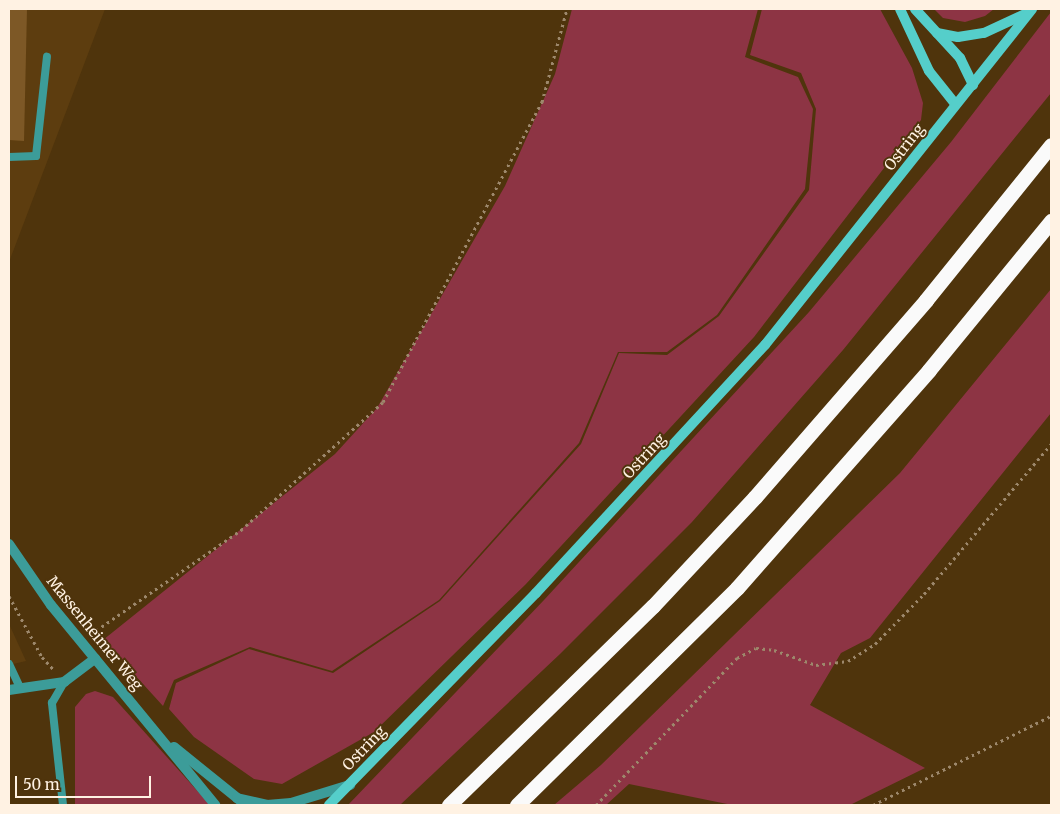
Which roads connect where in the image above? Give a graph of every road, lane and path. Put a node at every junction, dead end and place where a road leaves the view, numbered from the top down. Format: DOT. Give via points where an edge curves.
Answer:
graph roads {
  1 [pos="567,9"];
  2 [pos="900,9"];
  3 [pos="915,9"];
  4 [pos="1031,10"];
  5 [pos="937,33"];
  6 [pos="47,57"];
  7 [pos="973,85"];
  8 [pos="956,105"];
  9 [pos="1051,146"];
  10 [pos="9,156"];
  11 [pos="1051,221"];
  12 [pos="1051,444"];
  13 [pos="9,544"];
  14 [pos="9,596"];
  15 [pos="80,641"];
  16 [pos="95,659"];
  17 [pos="9,664"];
  18 [pos="64,682"];
  19 [pos="20,688"];
  20 [pos="9,690"];
  21 [pos="1051,716"];
  22 [pos="162,737"];
  23 [pos="350,784"];
  24 [pos="237,798"];
  25 [pos="63,805"];
  26 [pos="215,805"];
  27 [pos="245,805"];
  28 [pos="329,805"];
  29 [pos="450,805"];
  30 [pos="517,805"];
  31 [pos="596,805"];
  32 [pos="874,805"];
  1 -- 15 [label="path" via="542,102 383,402 241,530"];
  2 -- 8 [label="main road" via="929,70"];
  3 -- 5 [label="main road"];
  4 -- 5 [label="main road" via="984,33 958,37"];
  4 -- 7 [label="main road"];
  5 -- 7 [label="main road" via="960,58"];
  6 -- 10 [label="lane" via="36,156"];
  7 -- 8 [label="main road, Ostring"];
  8 -- 23 [label="main road, Ostring" via="765,345 536,593"];
  9 -- 29 [label="highway" via="926,300 755,497 653,606"];
  11 -- 30 [label="highway" via="922,378 743,581"];
  12 -- 31 [label="path" via="924,594 875,644 848,661 816,665 774,650 756,648 737,658"];
  13 -- 15 [label="street, Massenheimer Weg"];
  14 -- 18 [label="path" via="42,657"];
  15 -- 16 [label="street, Massenheimer Weg"];
  16 -- 18 [label="street"];
  16 -- 22 [label="street, Massenheimer Weg"];
  17 -- 19 [label="lane"];
  18 -- 19 [label="street"];
  18 -- 25 [label="lane" via="52,703"];
  19 -- 20 [label="street"];
  21 -- 32 [label="path"];
  22 -- 24 [label="street, Massenheimer Weg"];
  22 -- 26 [label="street, Massenheimer Weg"];
  23 -- 24 [label="street, Massenheimer Weg" via="291,803 262,804"];
  23 -- 28 [label="main road, Ostring"];
  24 -- 27 [label="street, Massenheimer Weg"];
}
